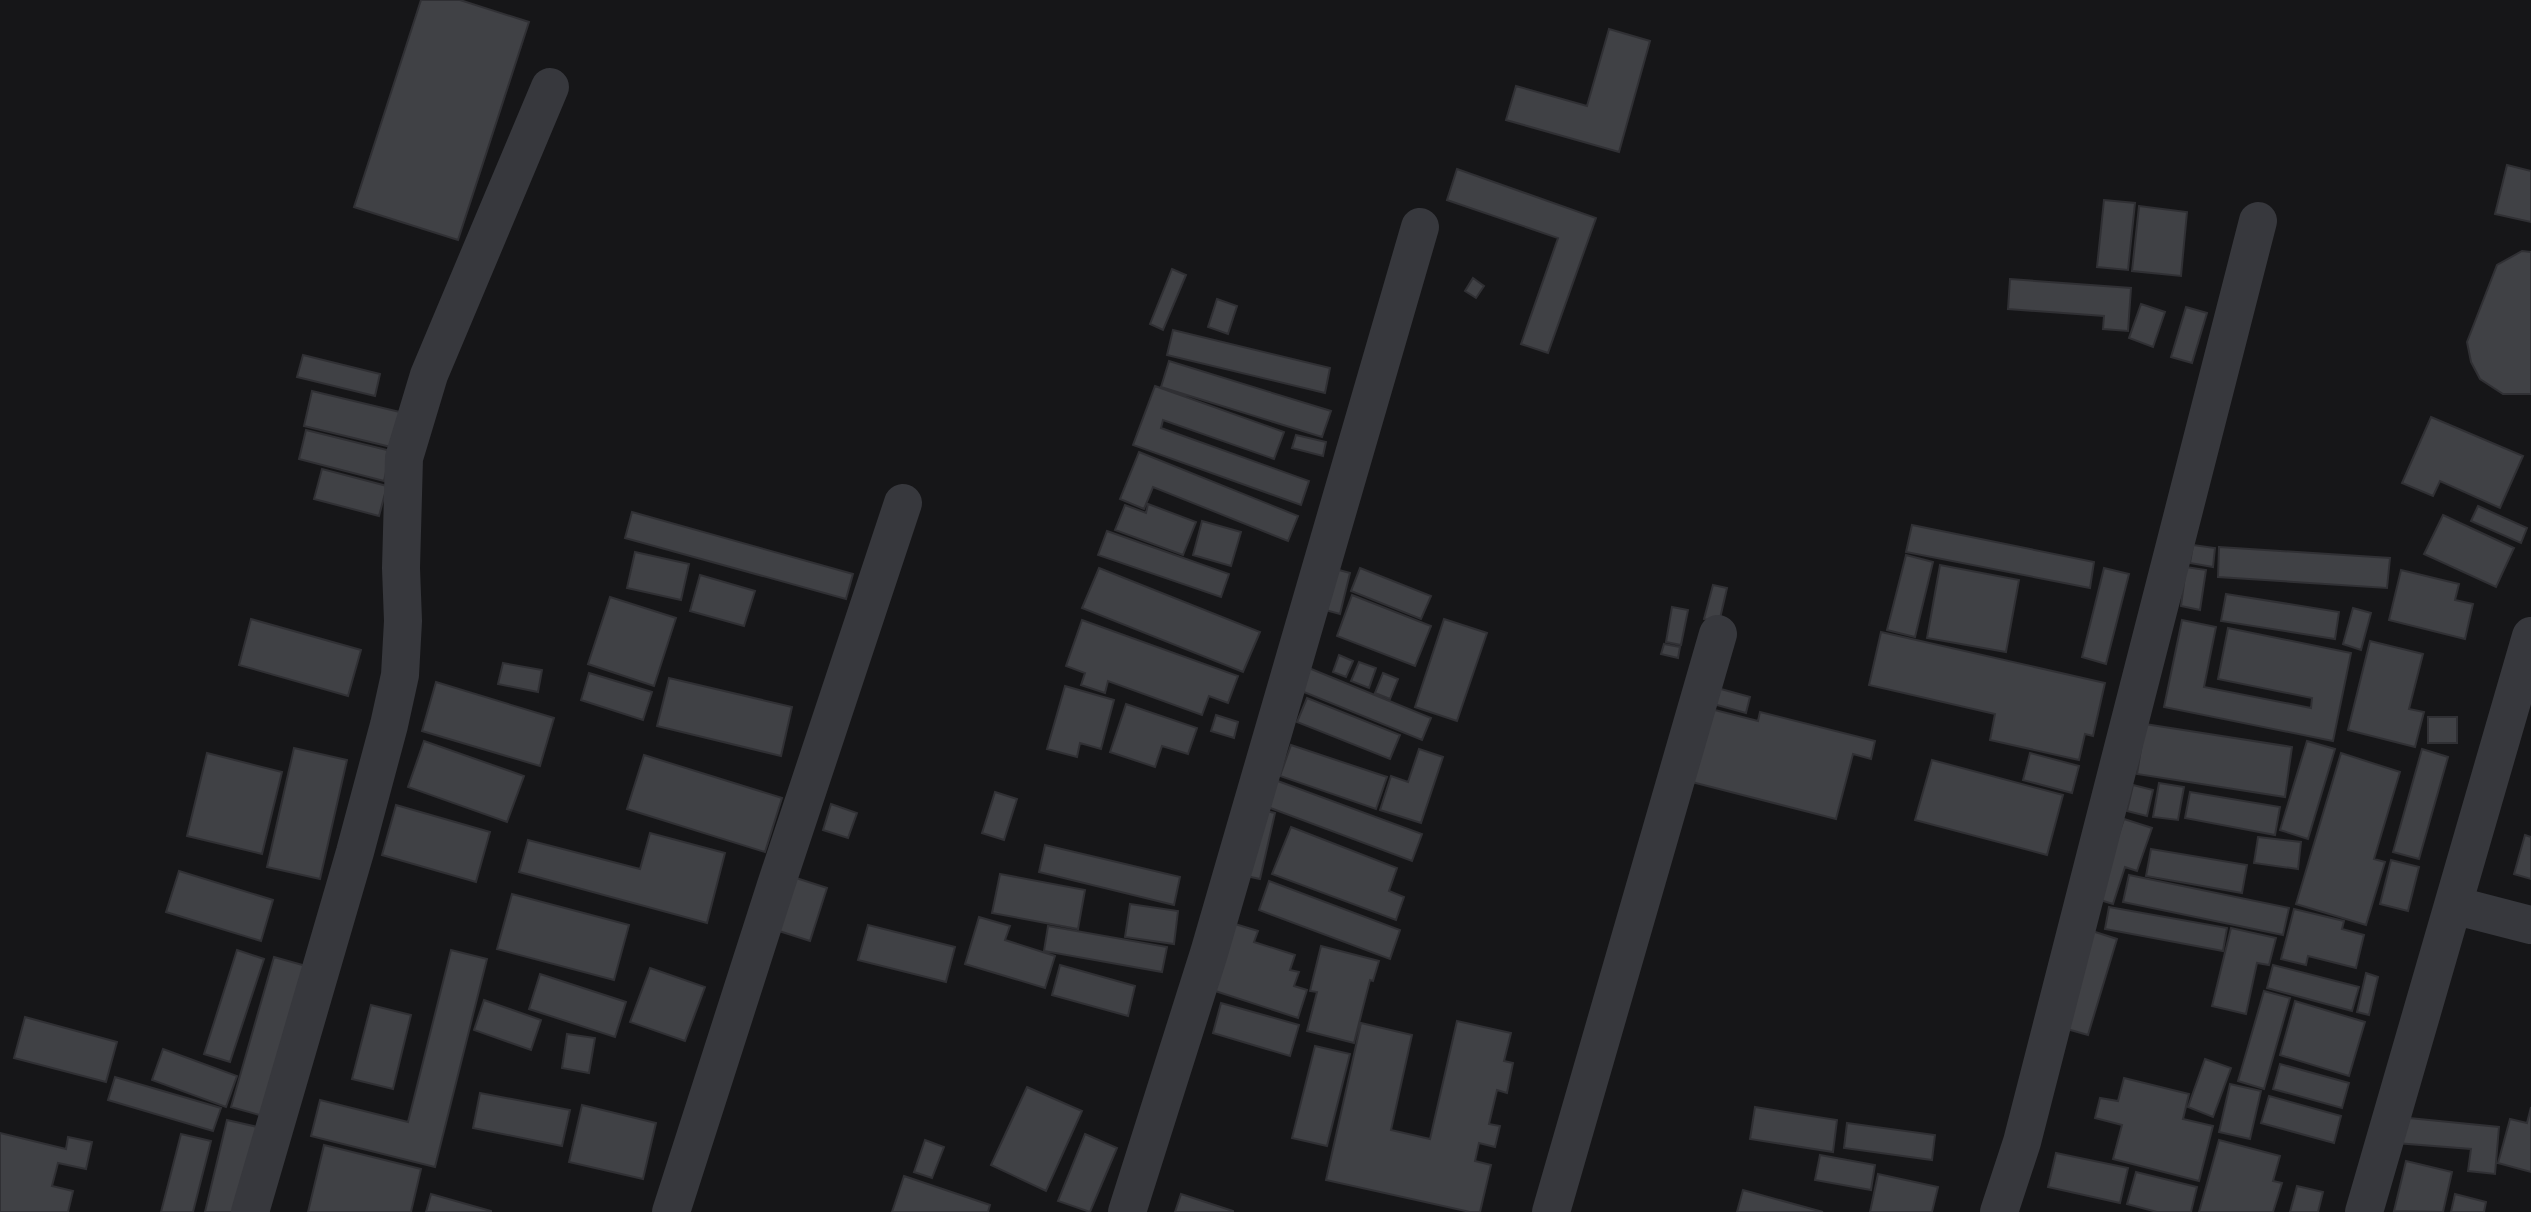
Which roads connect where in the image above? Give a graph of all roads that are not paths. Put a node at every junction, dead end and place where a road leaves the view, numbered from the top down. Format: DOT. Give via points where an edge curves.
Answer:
graph roads {
  1 [pos="550,87"];
  2 [pos="2258,221"];
  3 [pos="1420,226"];
  4 [pos="903,503"];
  5 [pos="1718,634"];
  6 [pos="2531,636"];
  7 [pos="2453,905"];
  8 [pos="2531,925"];
  9 [pos="250,1212"];
  10 [pos="671,1212"];
  11 [pos="1127,1212"];
  12 [pos="1550,1212"];
  13 [pos="2000,1212"];
  14 [pos="2364,1212"];
  1 -- 9 [label="street" via="429,374 404,458 400,675 355,852"];
  2 -- 13 [label="street" via="2022,1142"];
  3 -- 11 [label="street" via="1209,953"];
  4 -- 10 [label="street"];
  5 -- 12 [label="street"];
  6 -- 7 [label="street"];
  7 -- 8 [label="street"];
  7 -- 14 [label="street"];
}
